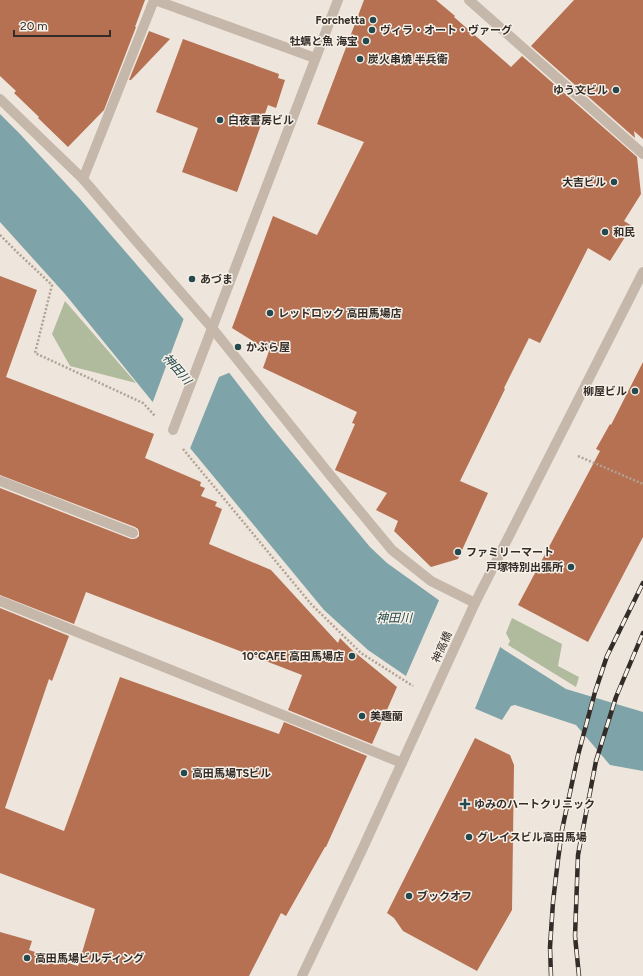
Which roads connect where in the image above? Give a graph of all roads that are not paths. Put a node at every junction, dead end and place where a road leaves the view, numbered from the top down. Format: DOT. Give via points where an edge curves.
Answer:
graph roads {
  1 [pos="155,0"];
  2 [pos="338,0"];
  3 [pos="469,0"];
  4 [pos="315,58"];
  5 [pos="0,99"];
  6 [pos="643,154"];
  7 [pos="83,179"];
  8 [pos="643,272"];
  9 [pos="212,328"];
  10 [pos="173,430"];
  11 [pos="0,481"];
  12 [pos="133,533"];
  13 [pos="0,601"];
  14 [pos="474,607"];
  15 [pos="402,763"];
  16 [pos="302,976"];
  1 -- 4 [label="street"];
  1 -- 7 [label="street"];
  2 -- 4 [label="street"];
  3 -- 6 [label="street"];
  4 -- 9 [label="street"];
  5 -- 7 [label="street"];
  7 -- 9 [label="street"];
  8 -- 14 [label="street, 神高橋"];
  9 -- 10 [label="street"];
  9 -- 14 [label="street" via="392,550 431,581"];
  11 -- 12 [label="street"];
  13 -- 15 [label="street"];
  14 -- 15 [label="street, 神高橋"];
  15 -- 16 [label="street, 神高橋"];
}
